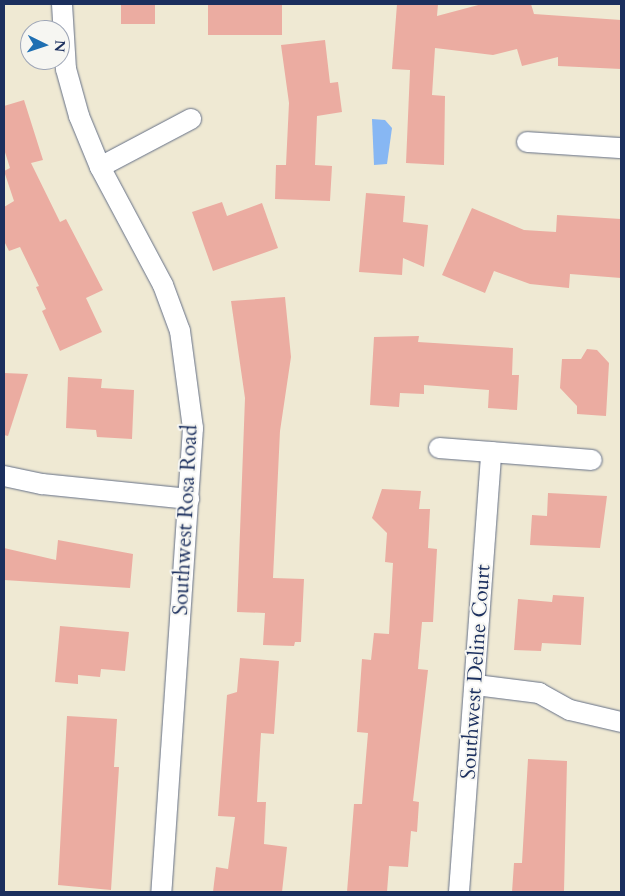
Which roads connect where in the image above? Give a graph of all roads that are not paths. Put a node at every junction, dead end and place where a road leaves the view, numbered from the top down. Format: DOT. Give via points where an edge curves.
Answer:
graph roads {
  1 [pos="62,4"];
  2 [pos="191,119"];
  3 [pos="527,142"];
  4 [pos="621,148"];
  5 [pos="100,167"];
  6 [pos="439,448"];
  7 [pos="491,452"];
  8 [pos="592,460"];
  9 [pos="4,476"];
  10 [pos="189,499"];
  11 [pos="476,685"];
  12 [pos="621,722"];
  13 [pos="161,892"];
  14 [pos="459,892"];
  1 -- 5 [label="street, Southwest Rosa Road" via="66,69"];
  2 -- 5 [label="street"];
  3 -- 4 [label="street"];
  5 -- 10 [label="street, Southwest Rosa Road" via="163,285 180,331 193,428"];
  6 -- 7 [label="street"];
  7 -- 8 [label="street"];
  7 -- 11 [label="street, Southwest Deline Court"];
  9 -- 10 [label="street" via="42,484"];
  10 -- 13 [label="street, Southwest Rosa Road"];
  11 -- 12 [label="street" via="539,693 570,710"];
  11 -- 14 [label="street, Southwest Deline Court"];
}
